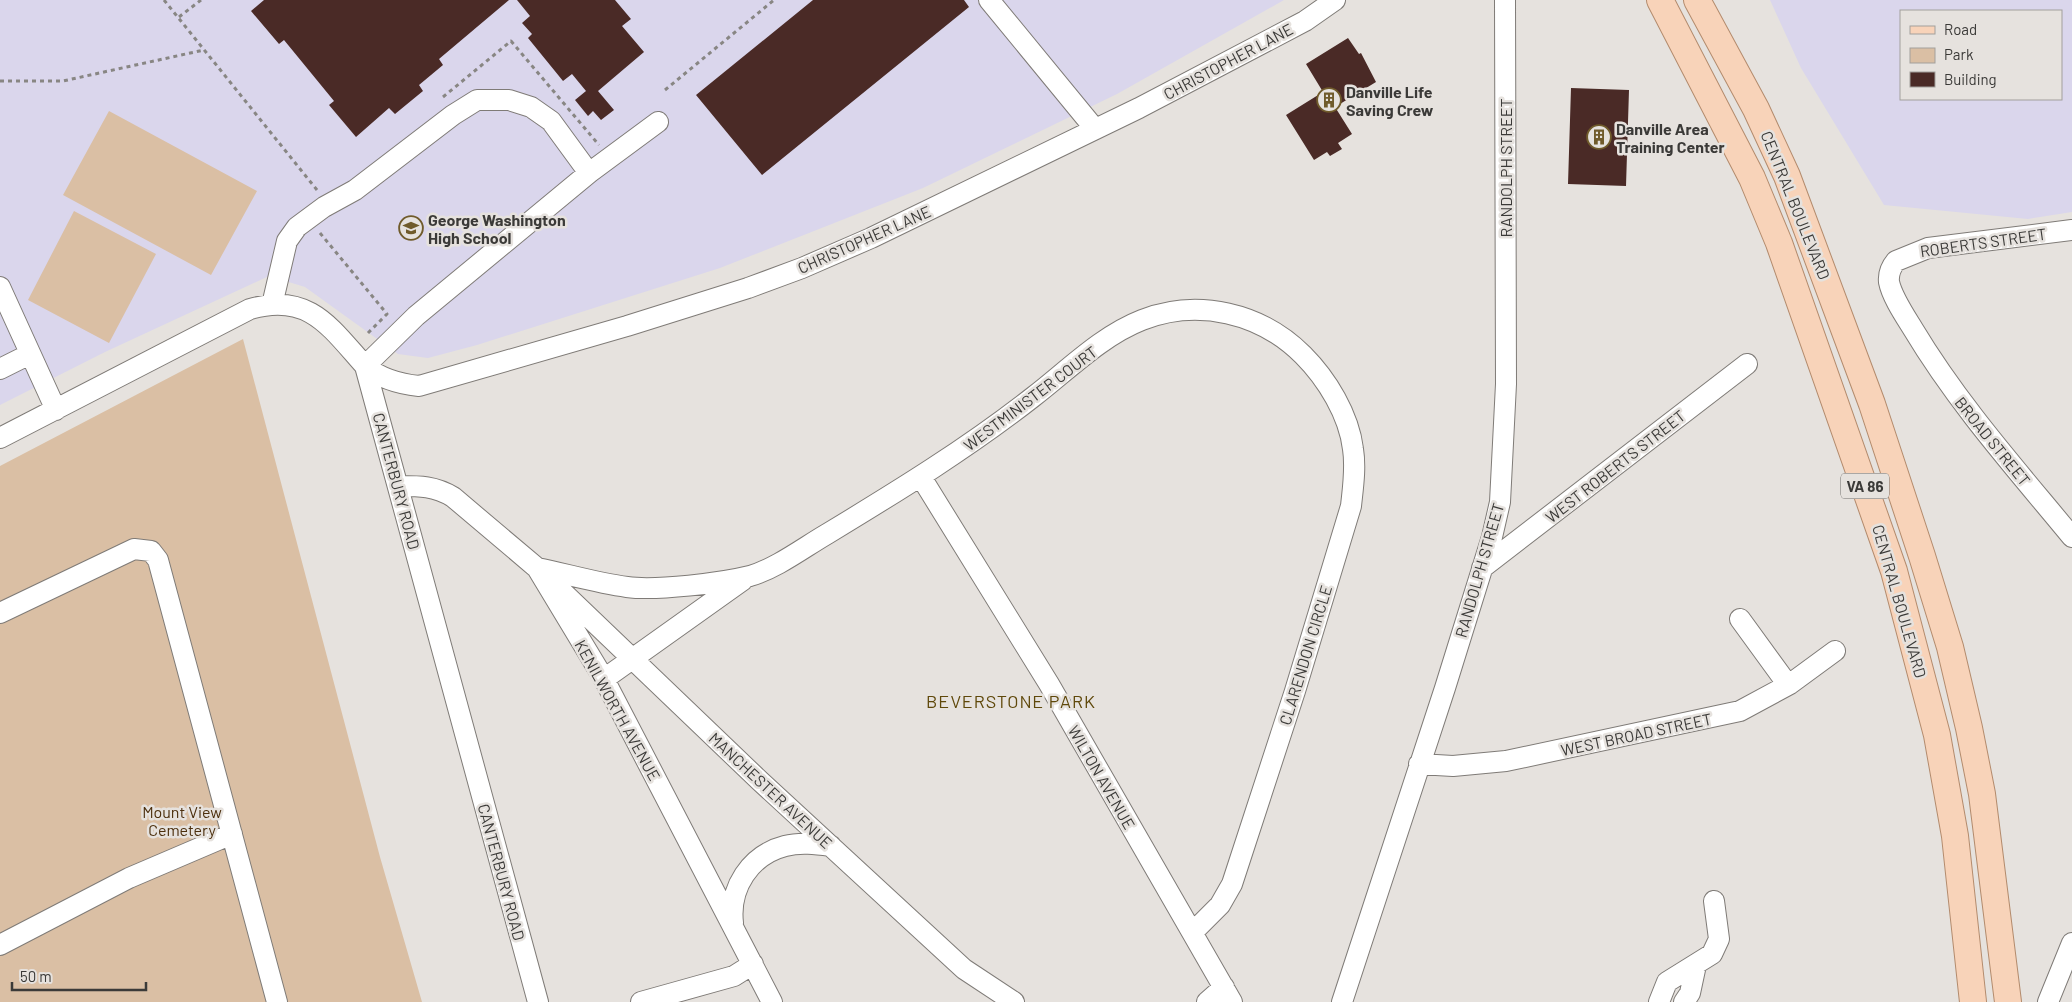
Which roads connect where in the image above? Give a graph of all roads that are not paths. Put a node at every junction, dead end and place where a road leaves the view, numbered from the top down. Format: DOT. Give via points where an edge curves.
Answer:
graph roads {
  1 [pos="989,0"];
  2 [pos="1335,0"];
  3 [pos="1505,0"];
  4 [pos="1660,0"];
  5 [pos="1697,0"];
  6 [pos="658,122"];
  7 [pos="1095,130"];
  8 [pos="589,173"];
  9 [pos="2072,230"];
  10 [pos="3,300"];
  11 [pos="272,305"];
  12 [pos="1920,341"];
  13 [pos="30,354"];
  14 [pos="1747,364"];
  15 [pos="365,366"];
  16 [pos="0,369"];
  17 [pos="1316,369"];
  18 [pos="56,410"];
  19 [pos="0,438"];
  20 [pos="921,477"];
  21 [pos="399,486"];
  22 [pos="2072,537"];
  23 [pos="537,568"];
  24 [pos="1482,568"];
  25 [pos="752,575"];
  26 [pos="0,613"];
  27 [pos="1740,619"];
  28 [pos="1835,651"];
  29 [pos="631,658"];
  30 [pos="604,678"];
  31 [pos="1788,685"];
  32 [pos="1419,764"];
  33 [pos="232,834"];
  34 [pos="831,846"];
  35 [pos="1714,901"];
  36 [pos="733,927"];
  37 [pos="1193,932"];
  38 [pos="2072,943"];
  39 [pos="0,944"];
  40 [pos="753,964"];
  41 [pos="1696,965"];
  42 [pos="1228,995"];
  43 [pos="277,1002"];
  44 [pos="538,1002"];
  45 [pos="641,1002"];
  46 [pos="772,1002"];
  47 [pos="1014,1002"];
  48 [pos="1207,1002"];
  49 [pos="1342,1002"];
  50 [pos="1659,1002"];
  51 [pos="1684,1002"];
  52 [pos="1973,1002"];
  53 [pos="2008,1002"];
  54 [pos="2048,1002"];
  1 -- 7 [label="street"];
  2 -- 7 [label="street, CHRISTOPHER LANE" via="1297,25"];
  3 -- 24 [label="street, RANDOLPH STREET" via="1504,468 1496,520"];
  4 -- 52 [label="main road, CENTRAL BOULEVARD / VA 86" via="1735,144 1779,243 1894,572 1937,735 1955,836"];
  5 -- 53 [label="main road, CENTRAL BOULEVARD / VA 86" via="1787,176 1872,404 1925,565 1950,647 1977,766"];
  6 -- 8 [label="street"];
  7 -- 15 [label="street, CHRISTOPHER LANE" via="871,238 738,291 419,386 387,379"];
  8 -- 11 [label="street" via="551,121 531,107 510,100 477,100 355,190 297,227 287,241"];
  8 -- 15 [label="street" via="416,316"];
  9 -- 12 [label="street, ROBERTS STREET" via="1928,248 1896,261 1889,274 1890,284"];
  10 -- 13 [label="street"];
  11 -- 15 [label="street, CANTERBURY ROAD" via="298,307 314,314 349,346"];
  11 -- 18 [label="street, CANTERBURY ROAD" via="250,309"];
  12 -- 22 [label="street, BROAD STREET" via="1968,412"];
  13 -- 16 [label="street"];
  13 -- 18 [label="street"];
  14 -- 24 [label="street, WEST ROBERTS STREET"];
  15 -- 21 [label="street, CANTERBURY ROAD"];
  17 -- 20 [label="street, WESTMINISTER COURT" via="1292,344 1243,317 1196,309 1169,312 1117,332 990,431"];
  17 -- 37 [label="street, CLARENDON CIRCLE" via="1337,400 1354,448 1351,506 1232,884 1220,905"];
  18 -- 19 [label="street, CANTERBURY ROAD"];
  20 -- 25 [label="street, WESTMINISTER COURT"];
  20 -- 37 [label="street, WILTON AVENUE" via="1049,684"];
  21 -- 23 [label="street, KENILWORTH AVENUE" via="441,489"];
  21 -- 44 [label="street, CANTERBURY ROAD"];
  23 -- 25 [label="street, WESTMINISTER COURT" via="630,588 684,586"];
  23 -- 29 [label="street, MANCHESTER AVENUE"];
  23 -- 30 [label="street, KENILWORTH AVENUE"];
  24 -- 32 [label="street, RANDOLPH STREET"];
  25 -- 29 [label="street, WESTMINISTER COURT"];
  26 -- 33 [label="street" via="134,549 151,552 158,560"];
  27 -- 31 [label="street"];
  28 -- 31 [label="street, WEST BROAD STREET"];
  29 -- 30 [label="street, WESTMINISTER COURT"];
  29 -- 34 [label="street, MANCHESTER AVENUE"];
  30 -- 36 [label="street, KENILWORTH AVENUE"];
  31 -- 32 [label="street, WEST BROAD STREET" via="1740,711 1623,738 1483,764"];
  32 -- 49 [label="street, RANDOLPH STREET"];
  33 -- 39 [label="street" via="129,878"];
  33 -- 43 [label="street"];
  34 -- 36 [label="street" via="808,843 787,846 759,859 738,885"];
  34 -- 47 [label="street, MANCHESTER AVENUE" via="964,969"];
  35 -- 41 [label="street" via="1719,939 1712,954"];
  36 -- 40 [label="street, KENILWORTH AVENUE"];
  37 -- 42 [label="street, WILTON AVENUE"];
  38 -- 54 [label="street"];
  40 -- 45 [label="street" via="734,976"];
  40 -- 46 [label="street, KENILWORTH AVENUE"];
  41 -- 50 [label="street" via="1667,982"];
  41 -- 51 [label="street" via="1690,992"];
  42 -- 48 [label="street"];
}
